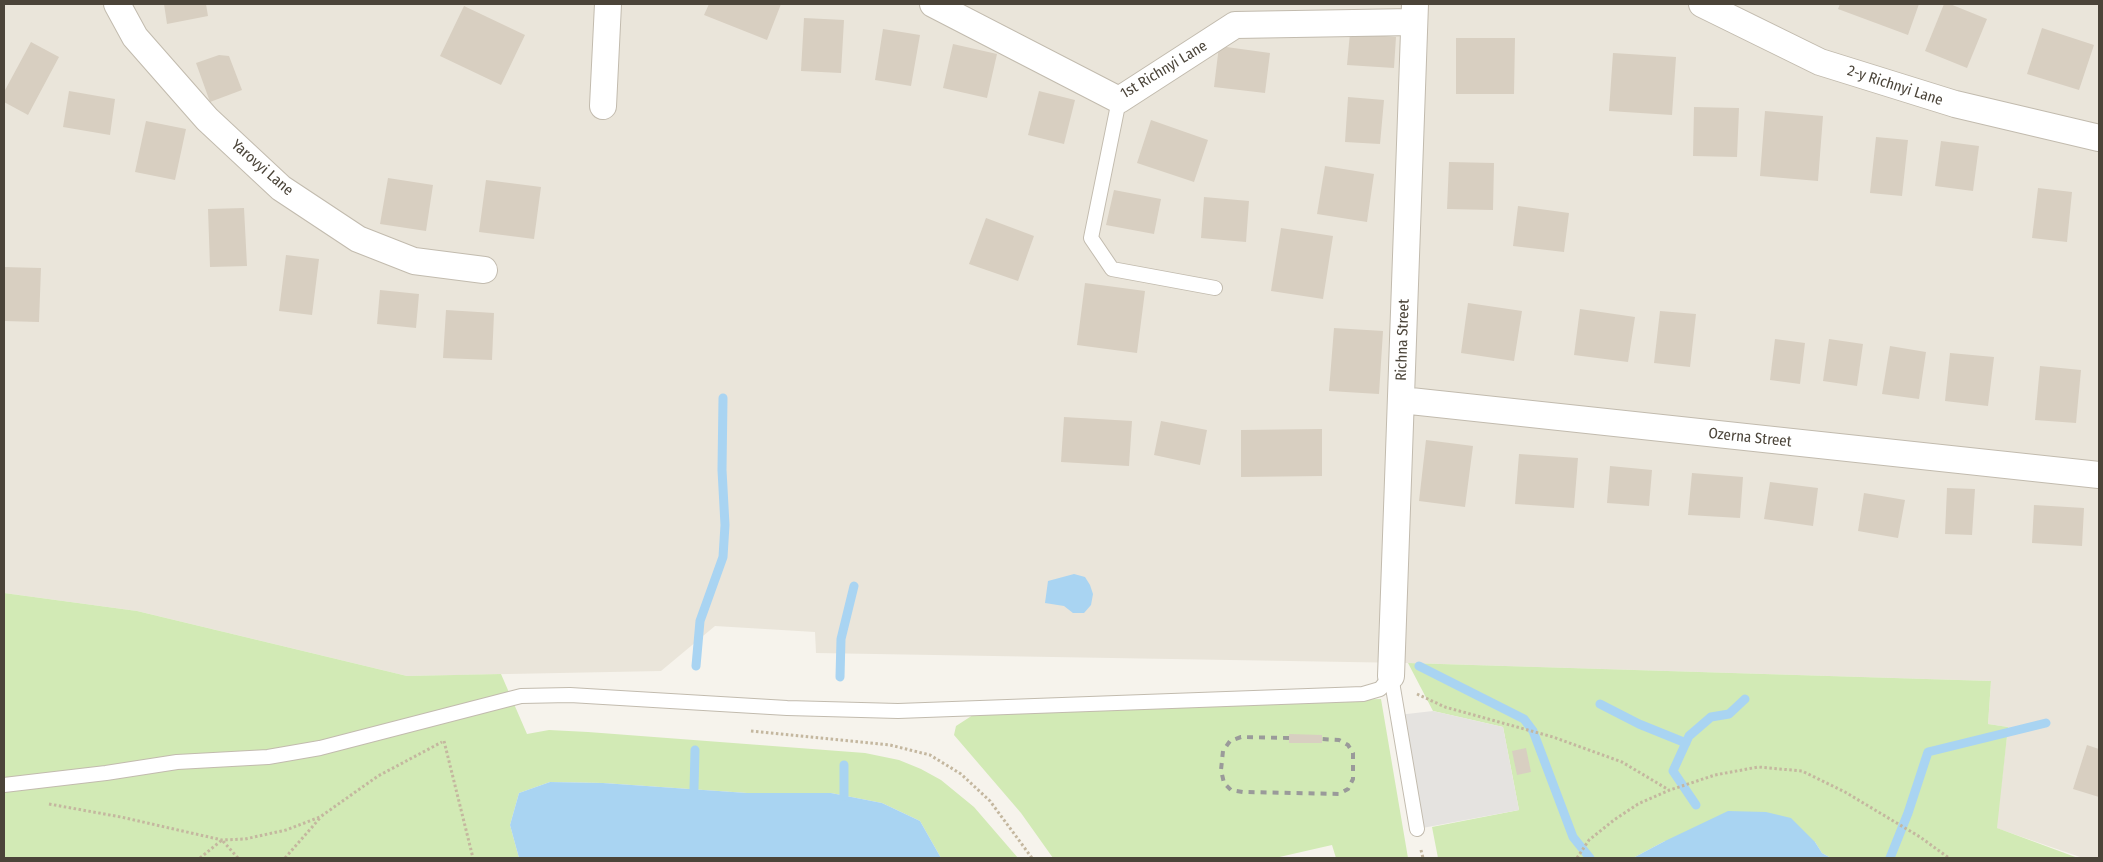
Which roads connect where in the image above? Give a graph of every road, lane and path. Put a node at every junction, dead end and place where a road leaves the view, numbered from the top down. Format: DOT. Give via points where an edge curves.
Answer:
graph roads {
  1 [pos="117,4"];
  2 [pos="607,4"];
  3 [pos="933,4"];
  4 [pos="1702,4"];
  5 [pos="1414,13"];
  6 [pos="1119,100"];
  7 [pos="603,106"];
  8 [pos="2099,138"];
  9 [pos="484,270"];
  10 [pos="1215,288"];
  11 [pos="1401,400"];
  12 [pos="2099,475"];
  13 [pos="1392,680"];
  14 [pos="743,731"];
  15 [pos="453,738"];
  16 [pos="444,741"];
  17 [pos="4,785"];
  18 [pos="1670,790"];
  19 [pos="40,805"];
  20 [pos="320,817"];
  21 [pos="1418,829"];
  22 [pos="222,840"];
  23 [pos="200,858"];
  24 [pos="238,858"];
  25 [pos="285,858"];
  26 [pos="473,858"];
  27 [pos="1032,858"];
  28 [pos="1577,858"];
  29 [pos="1949,858"];
  1 -- 9 [label="street, Yarovyi Lane" via="135,37 207,119 281,188 358,239 414,261"];
  2 -- 7 [label="street"];
  3 -- 6 [label="street, 1st Richnyi Lane"];
  4 -- 8 [label="street, 2-y Richnyi Lane" via="1820,62 1955,104"];
  5 -- 6 [label="street, 1st Richnyi Lane" via="1235,25"];
  5 -- 11 [label="street, Richna Street"];
  6 -- 10 [label="lane" via="1092,238 1112,269"];
  11 -- 12 [label="street, Ozerna Street"];
  11 -- 13 [label="street, Richna Street"];
  13 -- 17 [label="lane" via="1380,689 1363,694 898,711 570,695 521,696 320,748 268,758 177,762"];
  13 -- 18 [label="path" via="1445,707 1553,736 1622,762"];
  13 -- 21 [label="lane"];
  14 -- 27 [label="path" via="890,745 930,755 961,774 990,801"];
  15 -- 16 [label="path"];
  16 -- 20 [label="path" via="378,776"];
  16 -- 26 [label="path"];
  18 -- 28 [label="path" via="1638,804 1614,820 1589,840"];
  18 -- 29 [label="path" via="1715,775 1758,767 1802,771 1845,792"];
  19 -- 22 [label="path" via="121,817"];
  20 -- 22 [label="path" via="286,830 245,839"];
  20 -- 25 [label="path"];
  22 -- 23 [label="path"];
  22 -- 24 [label="path"];
}
